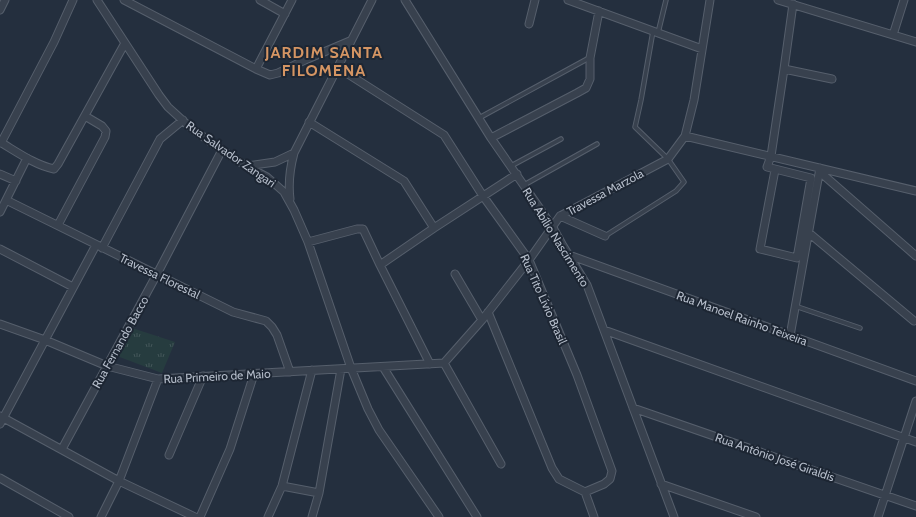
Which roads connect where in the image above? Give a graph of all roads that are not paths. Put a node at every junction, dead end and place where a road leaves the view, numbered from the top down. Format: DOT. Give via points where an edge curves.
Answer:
graph roads {
  1 [pos="5,0"];
  2 [pos="73,0"];
  3 [pos="97,0"];
  4 [pos="124,0"];
  5 [pos="260,0"];
  6 [pos="292,0"];
  7 [pos="372,0"];
  8 [pos="405,0"];
  9 [pos="536,0"];
  10 [pos="568,0"];
  11 [pos="666,0"];
  12 [pos="710,0"];
  13 [pos="778,0"];
  14 [pos="904,0"];
  15 [pos="793,4"];
  16 [pos="0,10"];
  17 [pos="599,11"];
  18 [pos="285,14"];
  19 [pos="529,24"];
  20 [pos="655,32"];
  21 [pos="893,35"];
  22 [pos="350,41"];
  23 [pos="916,42"];
  24 [pos="125,43"];
  25 [pos="702,49"];
  26 [pos="590,58"];
  27 [pos="337,67"];
  28 [pos="256,69"];
  29 [pos="784,69"];
  30 [pos="832,79"];
  31 [pos="85,116"];
  32 [pos="479,118"];
  33 [pos="183,120"];
  34 [pos="309,122"];
  35 [pos="685,136"];
  36 [pos="492,138"];
  37 [pos="562,138"];
  38 [pos="1,143"];
  39 [pos="597,144"];
  40 [pos="222,150"];
  41 [pos="294,153"];
  42 [pos="771,156"];
  43 [pos="27,158"];
  44 [pos="668,159"];
  45 [pos="246,166"];
  46 [pos="511,166"];
  47 [pos="775,170"];
  48 [pos="820,170"];
  49 [pos="0,174"];
  50 [pos="517,174"];
  51 [pos="16,181"];
  52 [pos="524,185"];
  53 [pos="916,191"];
  54 [pos="483,196"];
  55 [pos="6,200"];
  56 [pos="291,202"];
  57 [pos="0,212"];
  58 [pos="560,216"];
  59 [pos="58,225"];
  60 [pos="552,226"];
  61 [pos="434,228"];
  62 [pos="809,233"];
  63 [pos="605,236"];
  64 [pos="308,242"];
  65 [pos="99,246"];
  66 [pos="0,249"];
  67 [pos="569,255"];
  68 [pos="916,256"];
  69 [pos="529,260"];
  70 [pos="380,265"];
  71 [pos="158,274"];
  72 [pos="455,274"];
  73 [pos="73,287"];
  74 [pos="795,306"];
  75 [pos="488,312"];
  76 [pos="482,320"];
  77 [pos="914,321"];
  78 [pos="0,324"];
  79 [pos="860,328"];
  80 [pos="604,330"];
  81 [pos="790,336"];
  82 [pos="45,340"];
  83 [pos="444,363"];
  84 [pos="430,364"];
  85 [pos="107,366"];
  86 [pos="383,367"];
  87 [pos="351,368"];
  88 [pos="341,369"];
  89 [pos="312,370"];
  90 [pos="290,372"];
  91 [pos="254,374"];
  92 [pos="203,376"];
  93 [pos="158,379"];
  94 [pos="916,381"];
  95 [pos="916,401"];
  96 [pos="633,408"];
  97 [pos="1,419"];
  98 [pos="904,438"];
  99 [pos="916,442"];
  100 [pos="62,449"];
  101 [pos="169,455"];
  102 [pos="501,464"];
  103 [pos="0,478"];
  104 [pos="120,481"];
  105 [pos="661,484"];
  106 [pos="282,486"];
  107 [pos="585,492"];
  108 [pos="319,493"];
  109 [pos="885,495"];
  110 [pos="916,506"];
  111 [pos="69,517"];
  112 [pos="101,517"];
  113 [pos="195,517"];
  114 [pos="200,517"];
  115 [pos="268,517"];
  116 [pos="312,517"];
  117 [pos="439,517"];
  118 [pos="477,517"];
  119 [pos="594,517"];
  120 [pos="674,517"];
  121 [pos="756,517"];
  122 [pos="878,517"];
  1 -- 16 [label="street"];
  2 -- 38 [label="street"];
  3 -- 24 [label="street, Rua Salvador Zangari"];
  4 -- 28 [label="street"];
  5 -- 18 [label="street"];
  6 -- 18 [label="street"];
  7 -- 22 [label="street"];
  8 -- 32 [label="street, Rua Abílio Nascimento"];
  9 -- 19 [label="street"];
  10 -- 17 [label="street"];
  11 -- 20 [label="lane"];
  12 -- 25 [label="street, Travessa Marzola"];
  13 -- 15 [label="street"];
  14 -- 21 [label="street"];
  15 -- 21 [label="street"];
  15 -- 29 [label="street"];
  17 -- 20 [label="street"];
  17 -- 26 [label="street"];
  18 -- 28 [label="street"];
  20 -- 25 [label="street"];
  20 -- 44 [label="lane" via="635,127"];
  21 -- 23 [label="street"];
  22 -- 27 [label="street"];
  22 -- 28 [label="street" via="278,73 270,75"];
  24 -- 31 [label="street"];
  24 -- 33 [label="street, Rua Salvador Zangari" via="168,107"];
  25 -- 35 [label="street, Travessa Marzola"];
  26 -- 32 [label="lane"];
  26 -- 36 [label="street" via="590,79 586,88"];
  27 -- 34 [label="street"];
  27 -- 54 [label="street, Rua Tito Lívio Brasil" via="444,135"];
  29 -- 30 [label="street"];
  29 -- 42 [label="street"];
  31 -- 43 [label="street" via="54,169"];
  31 -- 59 [label="street" via="102,126 106,131 105,137"];
  32 -- 36 [label="street, Rua Abílio Nascimento"];
  33 -- 40 [label="street, Rua Salvador Zangari" via="190,128"];
  33 -- 65 [label="street" via="160,139"];
  34 -- 41 [label="street"];
  34 -- 61 [label="street" via="404,181"];
  35 -- 42 [label="street"];
  35 -- 44 [label="street, Travessa Marzola"];
  36 -- 46 [label="street, Rua Abílio Nascimento"];
  37 -- 46 [label="lane"];
  38 -- 43 [label="street"];
  39 -- 52 [label="lane"];
  40 -- 45 [label="street, Rua Salvador Zangari"];
  40 -- 71 [label="street, Rua Fernando Bacco"];
  41 -- 45 [label="street" via="275,162"];
  41 -- 56 [label="street" via="289,175"];
  42 -- 47 [label="street" via="767,167"];
  42 -- 48 [label="street"];
  43 -- 51 [label="street"];
  44 -- 58 [label="street, Travessa Marzola"];
  44 -- 63 [label="lane" via="684,182 676,191"];
  45 -- 56 [label="street, Rua Salvador Zangari" via="267,177"];
  46 -- 50 [label="street, Rua Abílio Nascimento"];
  47 -- 47 [label="street" via="811,178 797,258 760,249"];
  48 -- 53 [label="street"];
  48 -- 62 [label="street"];
  48 -- 68 [label="street"];
  49 -- 51 [label="street"];
  50 -- 52 [label="street, Rua Abílio Nascimento"];
  50 -- 54 [label="street"];
  51 -- 55 [label="street"];
  52 -- 60 [label="street, Rua Abílio Nascimento"];
  54 -- 61 [label="street"];
  54 -- 69 [label="street, Rua Tito Lívio Brasil"];
  55 -- 57 [label="street"];
  55 -- 59 [label="street, Travessa Florestal"];
  56 -- 64 [label="street, Rua Salvador Zangari"];
  58 -- 60 [label="street, Travessa Marzola"];
  58 -- 63 [label="street"];
  59 -- 65 [label="street, Travessa Florestal"];
  60 -- 67 [label="street, Rua Abílio Nascimento"];
  60 -- 69 [label="street, Travessa Marzola"];
  61 -- 70 [label="street"];
  62 -- 74 [label="street"];
  62 -- 77 [label="street"];
  64 -- 70 [label="street" via="357,228 363,229"];
  64 -- 87 [label="street, Rua Salvador Zangari"];
  65 -- 71 [label="street, Travessa Florestal"];
  65 -- 73 [label="street"];
  66 -- 73 [label="street"];
  67 -- 80 [label="street, Rua Abílio Nascimento" via="587,285"];
  67 -- 81 [label="street, Rua Manoel Rainho Teixeira"];
  69 -- 75 [label="street, Travessa Marzola"];
  69 -- 107 [label="street, Rua Tito Lívio Brasil" via="577,375 612,471 610,479 604,484"];
  70 -- 84 [label="street"];
  71 -- 85 [label="street, Rua Fernando Bacco"];
  71 -- 90 [label="street, Travessa Florestal" via="233,312 266,320 277,335"];
  72 -- 76 [label="street"];
  73 -- 82 [label="street"];
  74 -- 79 [label="lane"];
  74 -- 81 [label="street"];
  75 -- 76 [label="street, Travessa Marzola"];
  75 -- 107 [label="street" via="552,468 559,479"];
  76 -- 83 [label="street, Travessa Marzola"];
  78 -- 82 [label="street, Rua Primeiro de Maio"];
  80 -- 96 [label="street, Rua Abílio Nascimento"];
  80 -- 98 [label="street"];
  81 -- 94 [label="street, Rua Manoel Rainho Teixeira"];
  82 -- 85 [label="street, Rua Primeiro de Maio"];
  82 -- 97 [label="street"];
  83 -- 84 [label="street, Rua Primeiro de Maio"];
  83 -- 102 [label="street"];
  84 -- 86 [label="street, Rua Primeiro de Maio"];
  85 -- 93 [label="street, Rua Primeiro de Maio"];
  85 -- 100 [label="street, Rua Fernando Bacco"];
  86 -- 87 [label="street, Rua Primeiro de Maio"];
  86 -- 118 [label="street"];
  87 -- 88 [label="street, Rua Primeiro de Maio"];
  87 -- 117 [label="street, Rua Salvador Zangari" via="379,430"];
  88 -- 89 [label="street, Rua Primeiro de Maio"];
  88 -- 108 [label="street"];
  89 -- 90 [label="street, Rua Primeiro de Maio"];
  89 -- 106 [label="street"];
  90 -- 91 [label="street, Rua Primeiro de Maio"];
  91 -- 92 [label="street, Rua Primeiro de Maio"];
  91 -- 114 [label="street" via="230,449"];
  92 -- 93 [label="street, Rua Primeiro de Maio"];
  92 -- 101 [label="street"];
  93 -- 104 [label="street"];
  95 -- 98 [label="street"];
  96 -- 105 [label="street, Rua Abílio Nascimento"];
  96 -- 109 [label="street, Rua Antônio José Giraldis"];
  97 -- 100 [label="street"];
  98 -- 99 [label="street"];
  98 -- 109 [label="street"];
  100 -- 104 [label="street"];
  103 -- 111 [label="street"];
  104 -- 112 [label="street"];
  104 -- 113 [label="street"];
  105 -- 120 [label="street, Rua Abílio Nascimento"];
  105 -- 121 [label="street"];
  106 -- 108 [label="street"];
  106 -- 115 [label="street"];
  107 -- 119 [label="street"];
  108 -- 116 [label="street"];
  109 -- 110 [label="street, Rua Antônio José Giraldis"];
  109 -- 122 [label="street"];
}
